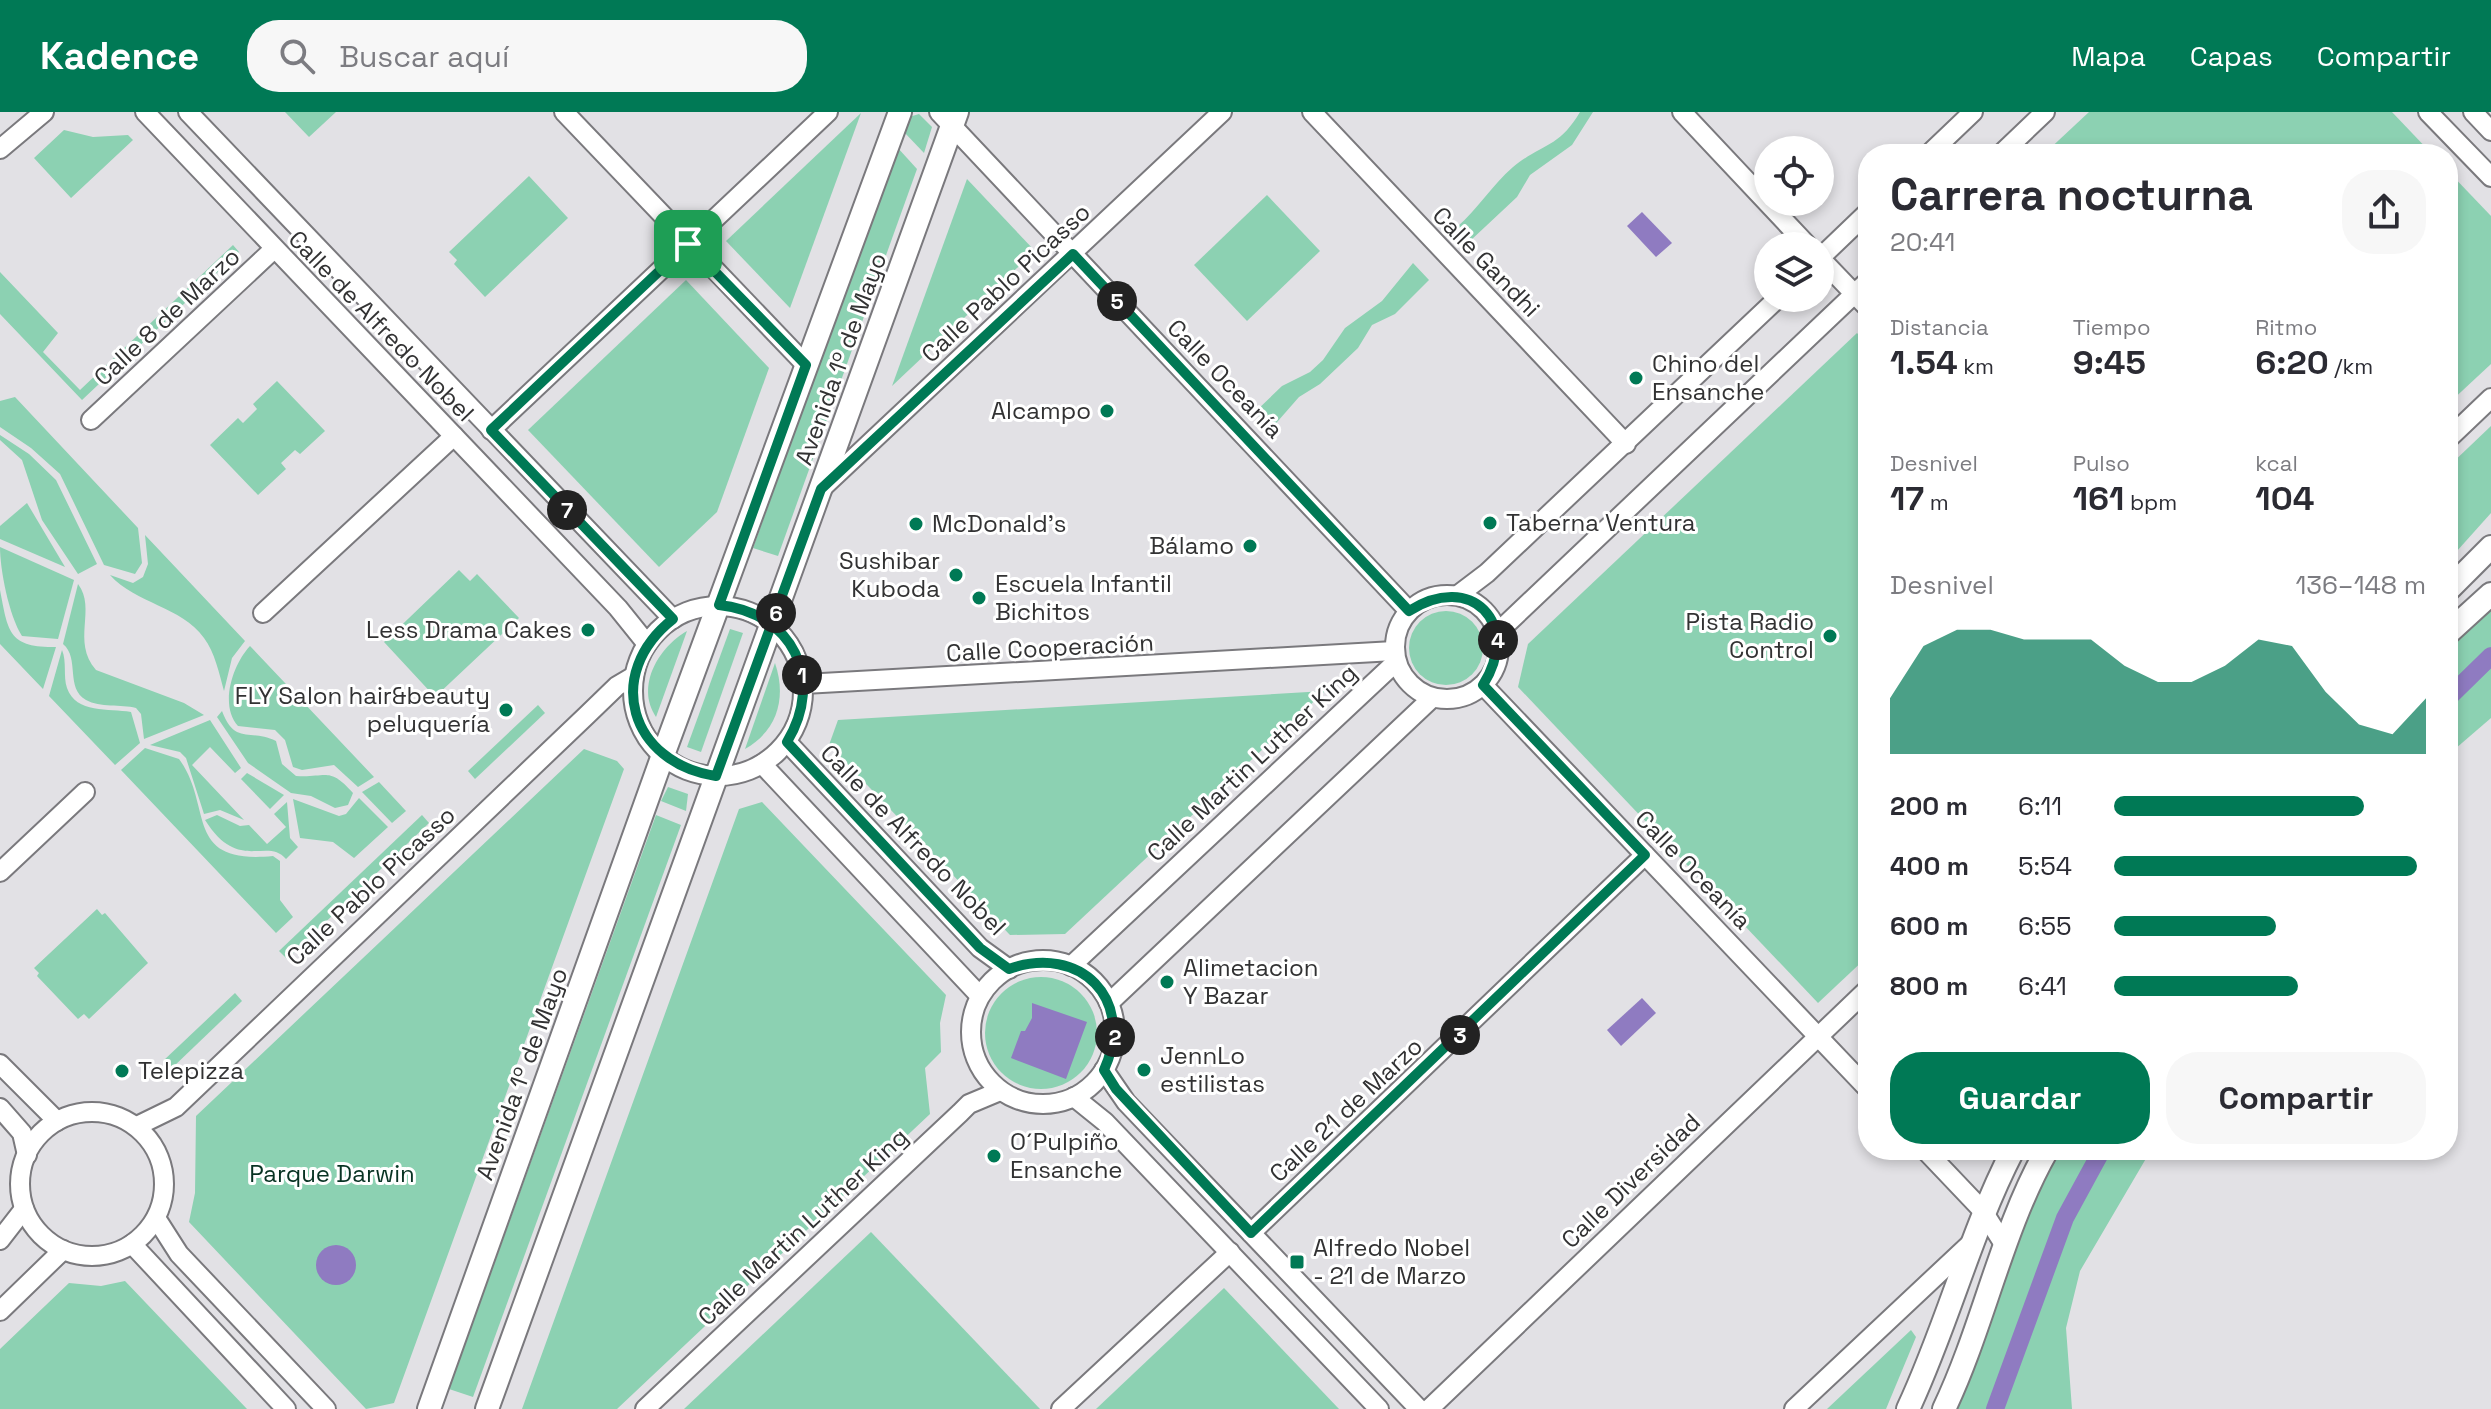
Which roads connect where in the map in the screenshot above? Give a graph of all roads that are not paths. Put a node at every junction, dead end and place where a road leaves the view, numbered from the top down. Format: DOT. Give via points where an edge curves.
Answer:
graph roads {
  1 [pos="44,112"];
  2 [pos="145,112"];
  3 [pos="188,112"];
  4 [pos="564,112"];
  5 [pos="828,112"];
  6 [pos="900,112"];
  7 [pos="1222,112"];
  8 [pos="1312,112"];
  9 [pos="1682,112"];
  10 [pos="1973,112"];
  11 [pos="2045,112"];
  12 [pos="2428,112"];
  13 [pos="2473,112"];
  14 [pos="950,117"];
  15 [pos="2491,131"];
  16 [pos="1939,144"];
  17 [pos="2011,144"];
  18 [pos="0,149"];
  19 [pos="2491,177"];
  20 [pos="1858,222"];
  21 [pos="1795,232"];
  22 [pos="688,244"];
  23 [pos="1834,245"];
  24 [pos="274,249"];
  25 [pos="1073,254"];
  26 [pos="1834,273"];
  27 [pos="1858,290"];
  28 [pos="1854,294"];
  29 [pos="1858,298"];
  30 [pos="1763,312"];
  31 [pos="806,365"];
  32 [pos="2491,398"];
  33 [pos="91,420"];
  34 [pos="2458,429"];
  35 [pos="491,430"];
  36 [pos="454,436"];
  37 [pos="1626,444"];
  38 [pos="821,489"];
  39 [pos="2491,547"];
  40 [pos="2458,580"];
  41 [pos="2491,594"];
  42 [pos="1458,595"];
  43 [pos="719,605"];
  44 [pos="1409,611"];
  45 [pos="263,613"];
  46 [pos="673,619"];
  47 [pos="772,624"];
  48 [pos="2458,624"];
  49 [pos="1497,633"];
  50 [pos="647,644"];
  51 [pos="1395,657"];
  52 [pos="634,676"];
  53 [pos="804,684"];
  54 [pos="1483,685"];
  55 [pos="1432,698"];
  56 [pos="787,742"];
  57 [pos="663,755"];
  58 [pos="762,764"];
  59 [pos="716,776"];
  60 [pos="85,792"];
  61 [pos="1645,855"];
  62 [pos="0,872"];
  63 [pos="1071,966"];
  64 [pos="1009,969"];
  65 [pos="980,996"];
  66 [pos="1858,998"];
  67 [pos="1109,1003"];
  68 [pos="1818,1036"];
  69 [pos="0,1064"];
  70 [pos="1104,1070"];
  71 [pos="1858,1078"];
  72 [pos="1000,1091"];
  73 [pos="1074,1097"];
  74 [pos="0,1108"];
  75 [pos="57,1121"];
  76 [pos="137,1126"];
  77 [pos="27,1155"];
  78 [pos="1935,1160"];
  79 [pos="2008,1160"];
  80 [pos="2043,1160"];
  81 [pos="24,1209"];
  82 [pos="1983,1211"];
  83 [pos="156,1218"];
  84 [pos="1251,1233"];
  85 [pos="0,1240"];
  86 [pos="1971,1243"];
  87 [pos="132,1244"];
  88 [pos="2005,1246"];
  89 [pos="63,1250"];
  90 [pos="1230,1252"];
  91 [pos="0,1311"];
  92 [pos="286,1409"];
  93 [pos="326,1409"];
  94 [pos="429,1409"];
  95 [pos="487,1409"];
  96 [pos="645,1409"];
  97 [pos="1061,1409"];
  98 [pos="1379,1409"];
  99 [pos="1419,1409"];
  100 [pos="1429,1409"];
  101 [pos="1794,1409"];
  102 [pos="1908,1409"];
  103 [pos="1944,1409"];
  1 -- 18 [label="street"];
  2 -- 24 [label="street, Calle de Alfredo Nobel"];
  3 -- 35 [label="street, Calle de Alfredo Nobel"];
  4 -- 22 [label="street"];
  5 -- 22 [label="street"];
  6 -- 31 [label="street, Avenida 1º de Mayo"];
  7 -- 25 [label="street, Calle Pablo Picasso"];
  8 -- 37 [label="street, Calle Gandhi"];
  9 -- 21 [label="street"];
  10 -- 16 [label="street"];
  11 -- 17 [label="street"];
  12 -- 19 [label="street"];
  13 -- 15 [label="street"];
  14 -- 25 [label="street, Calle Oceanía"];
  14 -- 38 [label="street, Avenida 1º de Mayo"];
  20 -- 23 [label="street"];
  22 -- 31 [label="street"];
  22 -- 35 [label="street"];
  24 -- 33 [label="street, Calle 8 de Marzo"];
  24 -- 36 [label="street, Calle de Alfredo Nobel"];
  25 -- 38 [label="street, Calle Pablo Picasso"];
  25 -- 44 [label="street, Calle Oceanía"];
  26 -- 28 [label="street"];
  27 -- 28 [label="street"];
  28 -- 29 [label="street"];
  28 -- 49 [label="street"];
  30 -- 37 [label="street"];
  31 -- 43 [label="street, Avenida 1º de Mayo"];
  32 -- 34 [label="street"];
  35 -- 46 [label="street, Calle de Alfredo Nobel"];
  36 -- 45 [label="street"];
  36 -- 50 [label="street, Calle de Alfredo Nobel"];
  37 -- 42 [label="street"];
  38 -- 47 [label="street, Avenida 1º de Mayo"];
  39 -- 40 [label="street"];
  41 -- 48 [label="street"];
  42 -- 44 [label="street" via="1429,598"];
  42 -- 49 [label="street" via="1480,607"];
  43 -- 46 [label="street"];
  43 -- 47 [label="street" via="752,612"];
  43 -- 57 [label="street, Avenida 1º de Mayo"];
  44 -- 51 [label="street" via="1397,629"];
  46 -- 50 [label="street"];
  47 -- 53 [label="street" via="793,648"];
  47 -- 59 [label="street, Avenida 1º de Mayo"];
  49 -- 54 [label="street" via="1496,665"];
  50 -- 52 [label="street"];
  51 -- 53 [label="street, Calle Cooperación"];
  51 -- 55 [label="street" via="1408,684"];
  51 -- 63 [label="street, Calle Martin Luther King"];
  52 -- 57 [label="street" via="631,694 637,717"];
  52 -- 76 [label="street, Calle Pablo Picasso" via="617,686 176,1107"];
  53 -- 56 [label="street" via="803,704"];
  54 -- 55 [label="street" via="1460,698"];
  54 -- 61 [label="street, Calle Oceanía"];
  55 -- 67 [label="street"];
  56 -- 58 [label="street"];
  56 -- 64 [label="street, Calle de Alfredo Nobel" via="980,948"];
  57 -- 59 [label="street" via="688,770"];
  57 -- 94 [label="street, Avenida 1º de Mayo"];
  58 -- 59 [label="street"];
  58 -- 65 [label="street"];
  59 -- 95 [label="street, Avenida 1º de Mayo"];
  60 -- 62 [label="street"];
  61 -- 68 [label="street, Calle Oceanía"];
  61 -- 84 [label="street, Calle 21 de Marzo"];
  63 -- 64 [label="street" via="1040,961"];
  63 -- 67 [label="street"];
  64 -- 65 [label="street"];
  65 -- 72 [label="street" via="972,1015 973,1047 985,1076"];
  66 -- 68 [label="street, Calle Diversidad"];
  67 -- 70 [label="street" via="1115,1037"];
  68 -- 71 [label="street, Calle Oceanía"];
  68 -- 100 [label="street, Calle Diversidad"];
  69 -- 75 [label="street"];
  70 -- 73 [label="street"];
  70 -- 84 [label="street" via="1126,1102"];
  72 -- 73 [label="street" via="1044,1105"];
  72 -- 96 [label="street, Calle Martin Luther King" via="969,1104"];
  73 -- 90 [label="street" via="1105,1122"];
  74 -- 77 [label="street" via="22,1133"];
  75 -- 76 [label="street" via="101,1112"];
  75 -- 77 [label="street"];
  76 -- 83 [label="street" via="152,1143 163,1172"];
  77 -- 81 [label="street"];
  78 -- 82 [label="street"];
  79 -- 82 [label="street"];
  80 -- 88 [label="street"];
  81 -- 85 [label="street"];
  81 -- 89 [label="street" via="40,1233"];
  82 -- 86 [label="street"];
  82 -- 88 [label="street"];
  83 -- 87 [label="street"];
  83 -- 93 [label="street" via="179,1254"];
  84 -- 99 [label="street"];
  86 -- 101 [label="street"];
  86 -- 102 [label="street" via="1930,1363"];
  87 -- 89 [label="street" via="105,1255"];
  87 -- 92 [label="street"];
  88 -- 103 [label="street"];
  89 -- 91 [label="street"];
  90 -- 97 [label="street"];
  90 -- 98 [label="street"];
}
